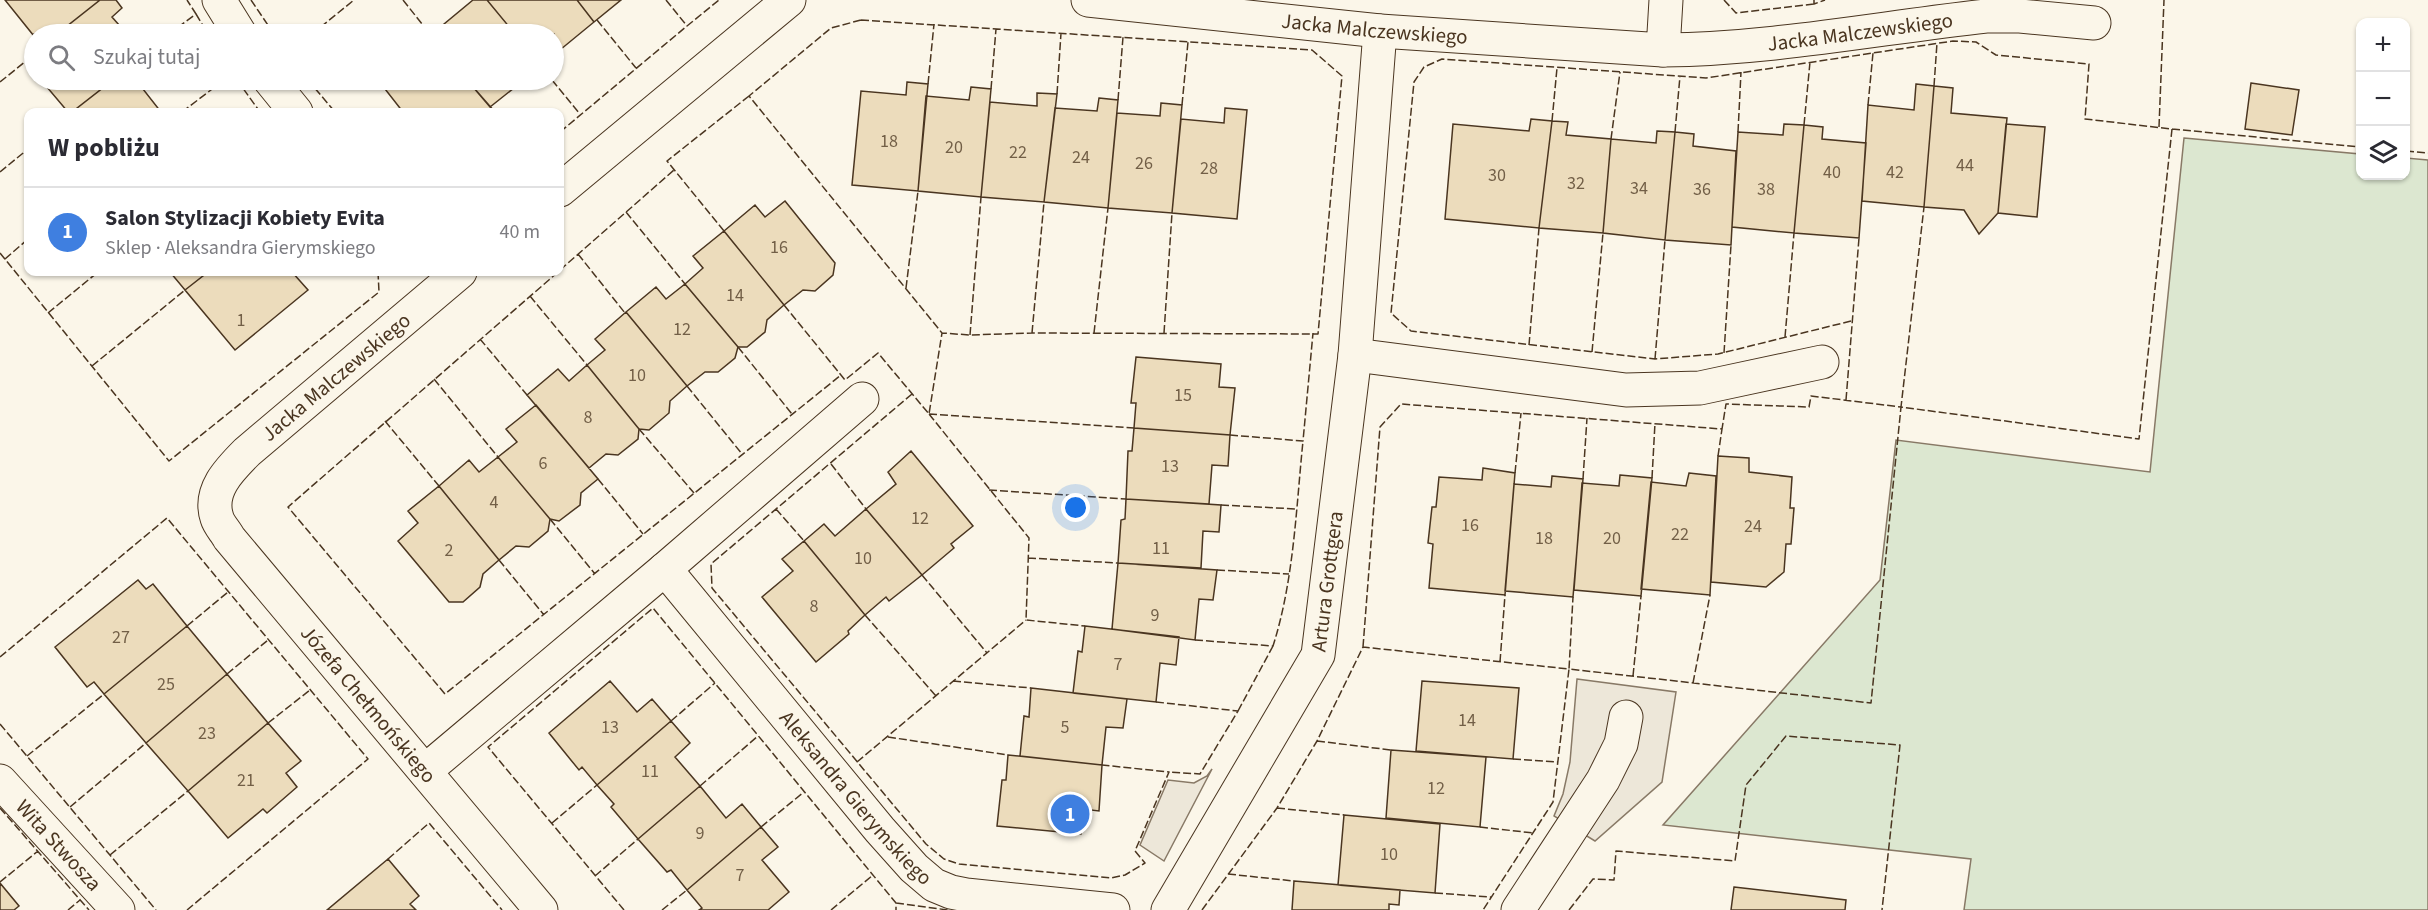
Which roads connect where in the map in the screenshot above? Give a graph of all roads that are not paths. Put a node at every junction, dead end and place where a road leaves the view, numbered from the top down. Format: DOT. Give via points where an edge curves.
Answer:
graph roads {
  1 [pos="219,0"];
  2 [pos="789,0"];
  3 [pos="1088,0"];
  4 [pos="1666,0"];
  5 [pos="2094,23"];
  6 [pos="234,24"];
  7 [pos="1380,31"];
  8 [pos="1663,50"];
  9 [pos="278,90"];
  10 [pos="293,108"];
  11 [pos="564,186"];
  12 [pos="440,278"];
  13 [pos="1355,355"];
  14 [pos="1822,362"];
  15 [pos="862,399"];
  16 [pos="218,488"];
  17 [pos="665,569"];
  18 [pos="1626,717"];
  19 [pos="424,771"];
  20 [pos="0,781"];
  21 [pos="118,910"];
  22 [pos="541,910"];
  23 [pos="1113,910"];
  24 [pos="1168,910"];
  25 [pos="1518,910"];
  1 -- 6 [label="street"];
  2 -- 11 [label="street"];
  3 -- 7 [label="street, Jacka Malczewskiego"];
  4 -- 8 [label="street"];
  5 -- 8 [label="street, Jacka Malczewskiego" via="1986,16 1779,43"];
  7 -- 8 [label="street, Jacka Malczewskiego"];
  7 -- 13 [label="street, Artura Grottgera"];
  9 -- 10 [label="street"];
  12 -- 16 [label="street, Jacka Malczewskiego" via="247,452"];
  13 -- 14 [label="street" via="1626,390 1700,388"];
  13 -- 24 [label="street, Artura Grottgera" via="1318,655"];
  15 -- 17 [label="street"];
  16 -- 19 [label="street, Józefa Chełmońskiego" via="217,518 230,538"];
  17 -- 19 [label="street"];
  17 -- 23 [label="street, Aleksandra Gierymskiego" via="880,830 934,885 966,895"];
  18 -- 25 [label="street" via="1621,744 1603,780"];
  19 -- 22 [label="street, Józefa Chełmońskiego"];
  20 -- 21 [label="street, Wita Stwosza"];
}
